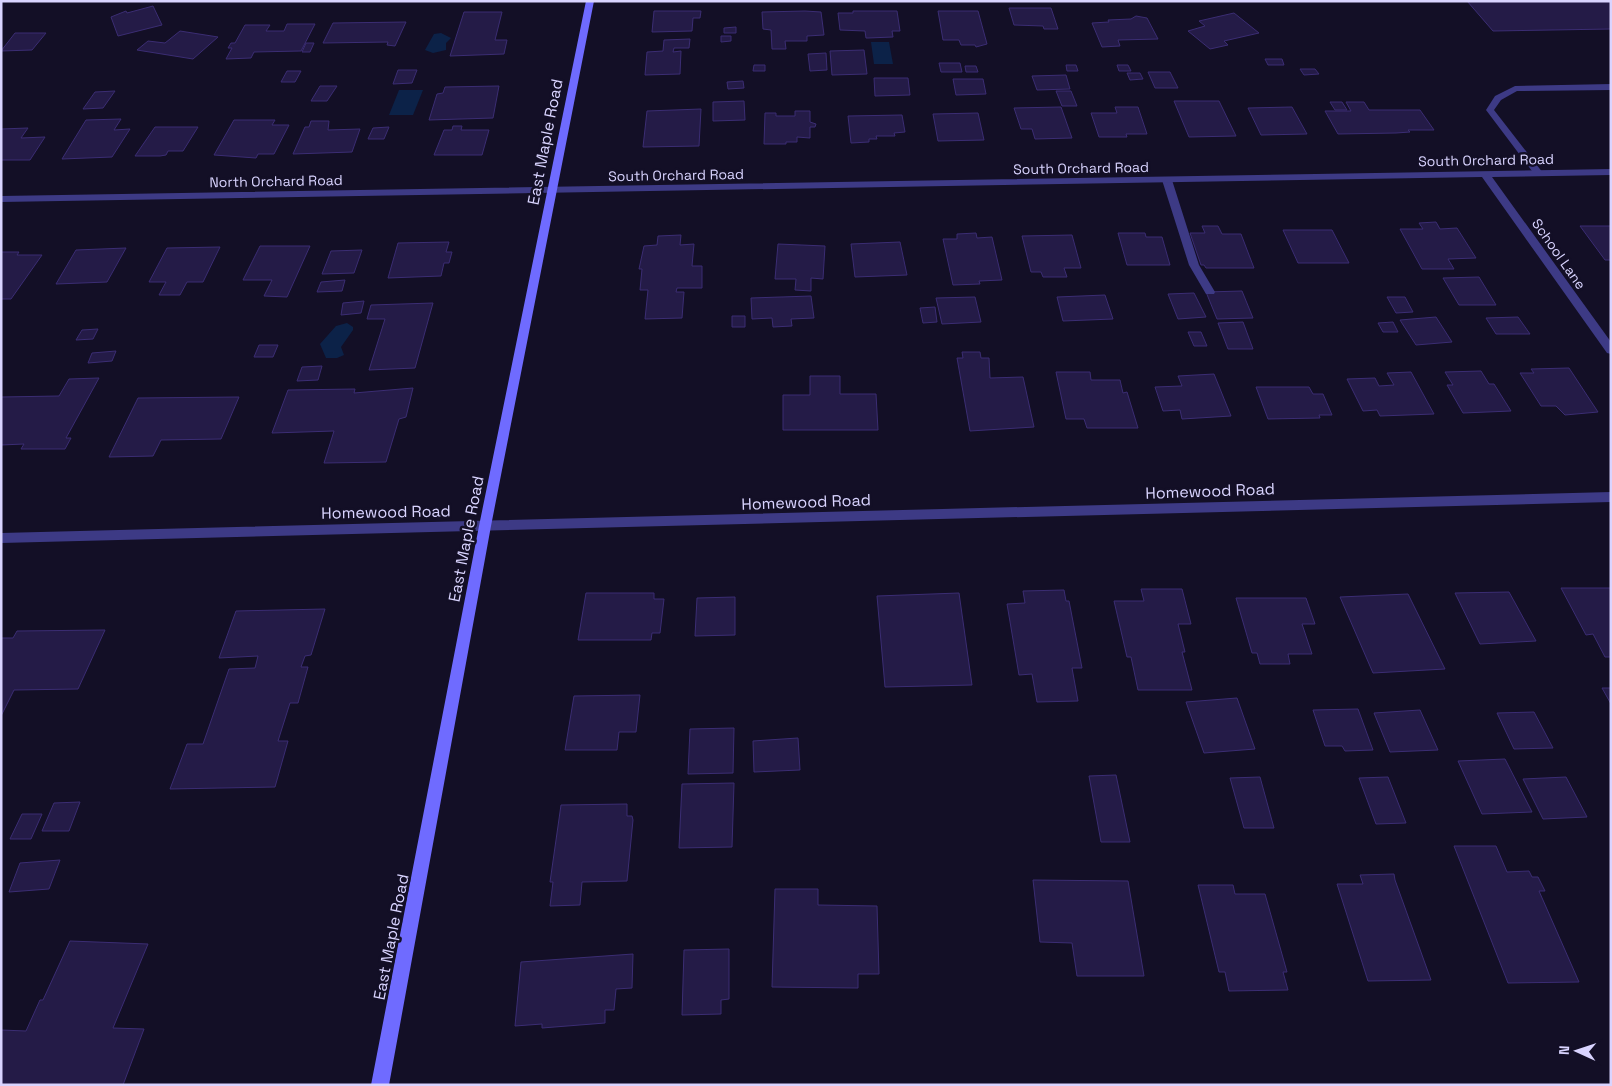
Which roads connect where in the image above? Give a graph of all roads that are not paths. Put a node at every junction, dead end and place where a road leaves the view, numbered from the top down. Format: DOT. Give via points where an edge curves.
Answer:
graph roads {
  1 [pos="590,1"];
  2 [pos="1611,88"];
  3 [pos="1611,172"];
  4 [pos="1538,173"];
  5 [pos="1485,174"];
  6 [pos="1167,180"];
  7 [pos="552,191"];
  8 [pos="1,199"];
  9 [pos="1210,292"];
  10 [pos="1611,350"];
  11 [pos="1611,497"];
  12 [pos="485,526"];
  13 [pos="1,538"];
  14 [pos="380,1085"];
  1 -- 7 [label="main road, East Maple Road"];
  2 -- 4 [label="street" via="1515,89 1498,98 1490,110"];
  3 -- 4 [label="street, South Orchard Road"];
  4 -- 5 [label="street, South Orchard Road"];
  5 -- 6 [label="street, South Orchard Road"];
  5 -- 10 [label="street, School Lane"];
  6 -- 7 [label="street, South Orchard Road"];
  6 -- 9 [label="street" via="1194,265"];
  7 -- 8 [label="street, North Orchard Road"];
  7 -- 12 [label="main road, East Maple Road"];
  11 -- 12 [label="street, Homewood Road"];
  12 -- 13 [label="street, Homewood Road"];
  12 -- 14 [label="main road, East Maple Road"];
}
